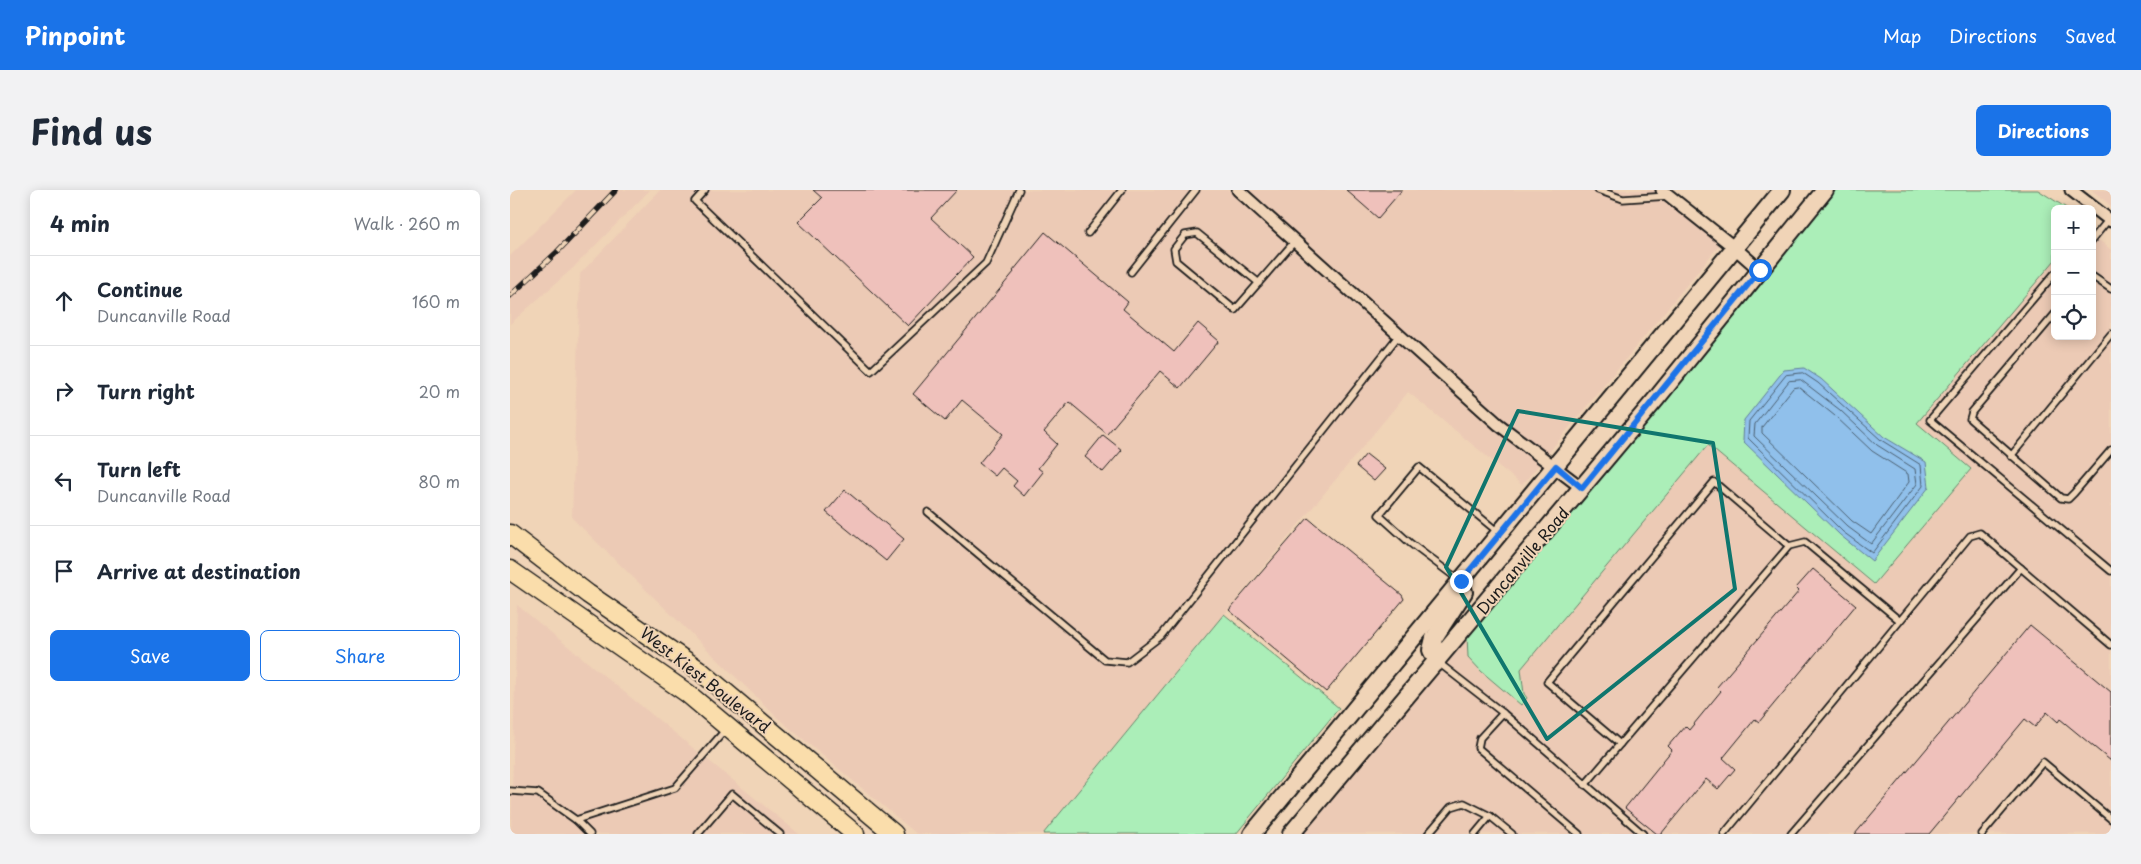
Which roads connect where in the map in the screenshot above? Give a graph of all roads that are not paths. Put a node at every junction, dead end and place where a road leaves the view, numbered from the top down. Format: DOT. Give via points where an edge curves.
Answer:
graph roads {
  1 [pos="705,190"];
  2 [pos="1019,190"];
  3 [pos="1122,190"];
  4 [pos="1196,190"];
  5 [pos="1238,190"];
  6 [pos="1598,190"];
  7 [pos="1782,190"];
  8 [pos="1825,190"];
  9 [pos="2071,190"];
  10 [pos="1666,193"];
  11 [pos="2110,220"];
  12 [pos="1088,233"];
  13 [pos="2096,236"];
  14 [pos="1295,241"];
  15 [pos="1735,248"];
  16 [pos="1760,270"];
  17 [pos="1131,272"];
  18 [pos="2051,278"];
  19 [pos="2096,279"];
  20 [pos="1259,283"];
  21 [pos="2111,289"];
  22 [pos="2051,319"];
  23 [pos="2111,334"];
  24 [pos="1399,335"];
  25 [pos="2111,450"];
  26 [pos="2011,456"];
  27 [pos="1556,466"];
  28 [pos="1582,488"];
  29 [pos="928,512"];
  30 [pos="510,534"];
  31 [pos="1499,534"];
  32 [pos="1790,546"];
  33 [pos="2021,568"];
  34 [pos="510,570"];
  35 [pos="2111,571"];
  36 [pos="510,579"];
  37 [pos="1461,581"];
  38 [pos="532,584"];
  39 [pos="1899,620"];
  40 [pos="1410,642"];
  41 [pos="2111,645"];
  42 [pos="1437,662"];
  43 [pos="1503,713"];
  44 [pos="754,716"];
  45 [pos="733,732"];
  46 [pos="1620,744"];
  47 [pos="1585,785"];
  48 [pos="510,791"];
  49 [pos="1490,816"];
  50 [pos="2111,819"];
  51 [pos="576,820"];
  52 [pos="590,834"];
  53 [pos="698,834"];
  54 [pos="780,834"];
  55 [pos="855,834"];
  56 [pos="894,834"];
  57 [pos="1252,834"];
  58 [pos="1291,834"];
  59 [pos="1428,834"];
  60 [pos="1475,834"];
  61 [pos="1512,834"];
  62 [pos="1578,834"];
  63 [pos="1644,834"];
  64 [pos="1724,834"];
  65 [pos="1791,834"];
  66 [pos="1982,834"];
  1 -- 2 [label="lane" via="695,201 871,371 986,263"];
  3 -- 12 [label="lane"];
  4 -- 17 [label="lane"];
  5 -- 14 [label="street"];
  6 -- 10 [label="lane" via="1623,199"];
  7 -- 15 [label="main road, Duncanville Road"];
  8 -- 16 [label="main road, Duncanville Road"];
  9 -- 11 [label="street"];
  10 -- 15 [label="street"];
  11 -- 13 [label="lane"];
  14 -- 20 [label="lane"];
  14 -- 24 [label="street"];
  15 -- 16 [label="street"];
  15 -- 27 [label="main road, Duncanville Road"];
  16 -- 28 [label="main road, Duncanville Road"];
  18 -- 35 [label="lane" via="1930,420"];
  19 -- 21 [label="lane"];
  20 -- 20 [label="lane" via="1235,310 1176,261 1174,249 1185,234 1197,233"];
  22 -- 26 [label="lane" via="1972,412 1970,419"];
  23 -- 26 [label="lane"];
  24 -- 27 [label="street" via="1498,424"];
  24 -- 29 [label="lane" via="1161,636 1127,662 1105,660"];
  25 -- 26 [label="lane" via="2068,499 2061,498"];
  27 -- 28 [label="street"];
  27 -- 31 [label="main road, Duncanville Road"];
  28 -- 42 [label="main road, Duncanville Road"];
  30 -- 44 [label="main road, West Kiest Boulevard" via="588,594 675,651"];
  31 -- 37 [label="main road, Duncanville Road"];
  31 -- 37 [label="lane" via="1419,467 1379,515"];
  32 -- 39 [label="lane" via="1805,542"];
  32 -- 46 [label="lane"];
  32 -- 46 [label="lane" via="1714,482 1547,682"];
  33 -- 39 [label="lane" via="1980,533 1970,536"];
  33 -- 41 [label="lane"];
  33 -- 65 [label="lane"];
  34 -- 38 [label="main road, West Kiest Boulevard"];
  36 -- 38 [label="main road"];
  37 -- 40 [label="main road, Duncanville Road"];
  37 -- 42 [label="main road" via="1464,592 1434,638 1431,650"];
  38 -- 45 [label="main road, West Kiest Boulevard" via="687,693"];
  39 -- 64 [label="lane"];
  40 -- 42 [label="main road"];
  40 -- 57 [label="main road, Duncanville Road"];
  42 -- 43 [label="lane"];
  42 -- 58 [label="main road, Duncanville Road"];
  43 -- 47 [label="lane"];
  43 -- 62 [label="lane" via="1480,738 1478,748"];
  44 -- 45 [label="main road"];
  44 -- 56 [label="main road, West Kiest Boulevard"];
  45 -- 51 [label="lane" via="675,788"];
  45 -- 55 [label="main road, West Kiest Boulevard"];
  46 -- 47 [label="lane"];
  47 -- 63 [label="lane"];
  48 -- 51 [label="lane" via="538,793"];
  49 -- 59 [label="lane" via="1464,803 1451,807"];
  49 -- 60 [label="lane"];
  49 -- 61 [label="lane"];
  50 -- 66 [label="lane" via="2043,762"];
  51 -- 52 [label="lane"];
  53 -- 54 [label="lane" via="732,794"];
}
